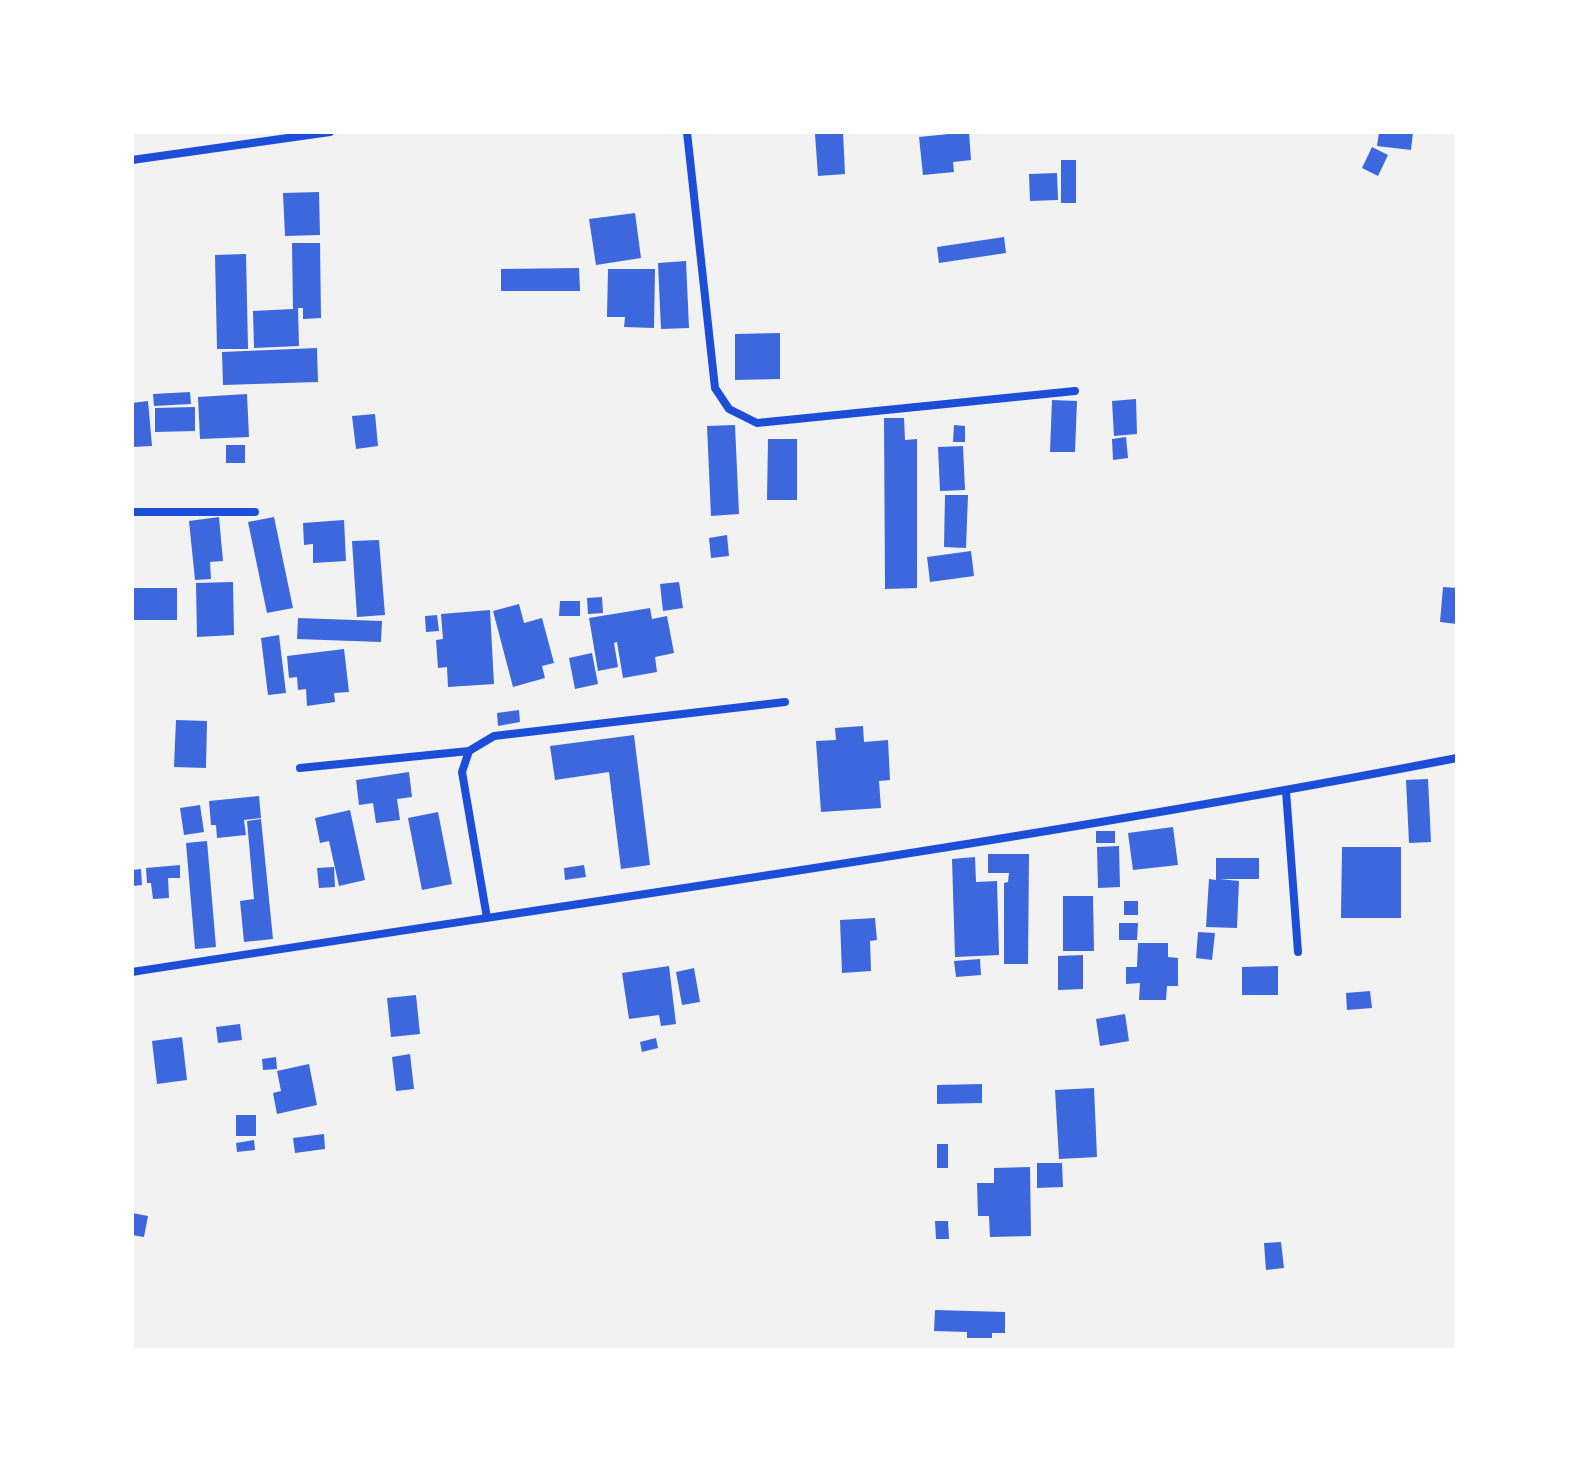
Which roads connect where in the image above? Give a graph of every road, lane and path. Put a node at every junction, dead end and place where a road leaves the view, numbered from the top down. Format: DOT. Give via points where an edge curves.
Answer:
graph roads {
  1 [pos="330,132"];
  2 [pos="687,132"];
  3 [pos="132,160"];
  4 [pos="1075,391"];
  5 [pos="132,512"];
  6 [pos="255,512"];
  7 [pos="785,702"];
  8 [pos="469,751"];
  9 [pos="1457,758"];
  10 [pos="300,768"];
  11 [pos="1286,791"];
  12 [pos="487,918"];
  13 [pos="1298,952"];
  14 [pos="132,972"];
  1 -- 3 [label="street"];
  2 -- 4 [label="street" via="715,388 729,409 757,423"];
  5 -- 6 [label="street"];
  7 -- 8 [label="street" via="494,736"];
  8 -- 10 [label="street"];
  8 -- 12 [label="street" via="462,772"];
  9 -- 11 [label="street"];
  11 -- 12 [label="street"];
  11 -- 13 [label="street"];
  12 -- 14 [label="street"];
}
